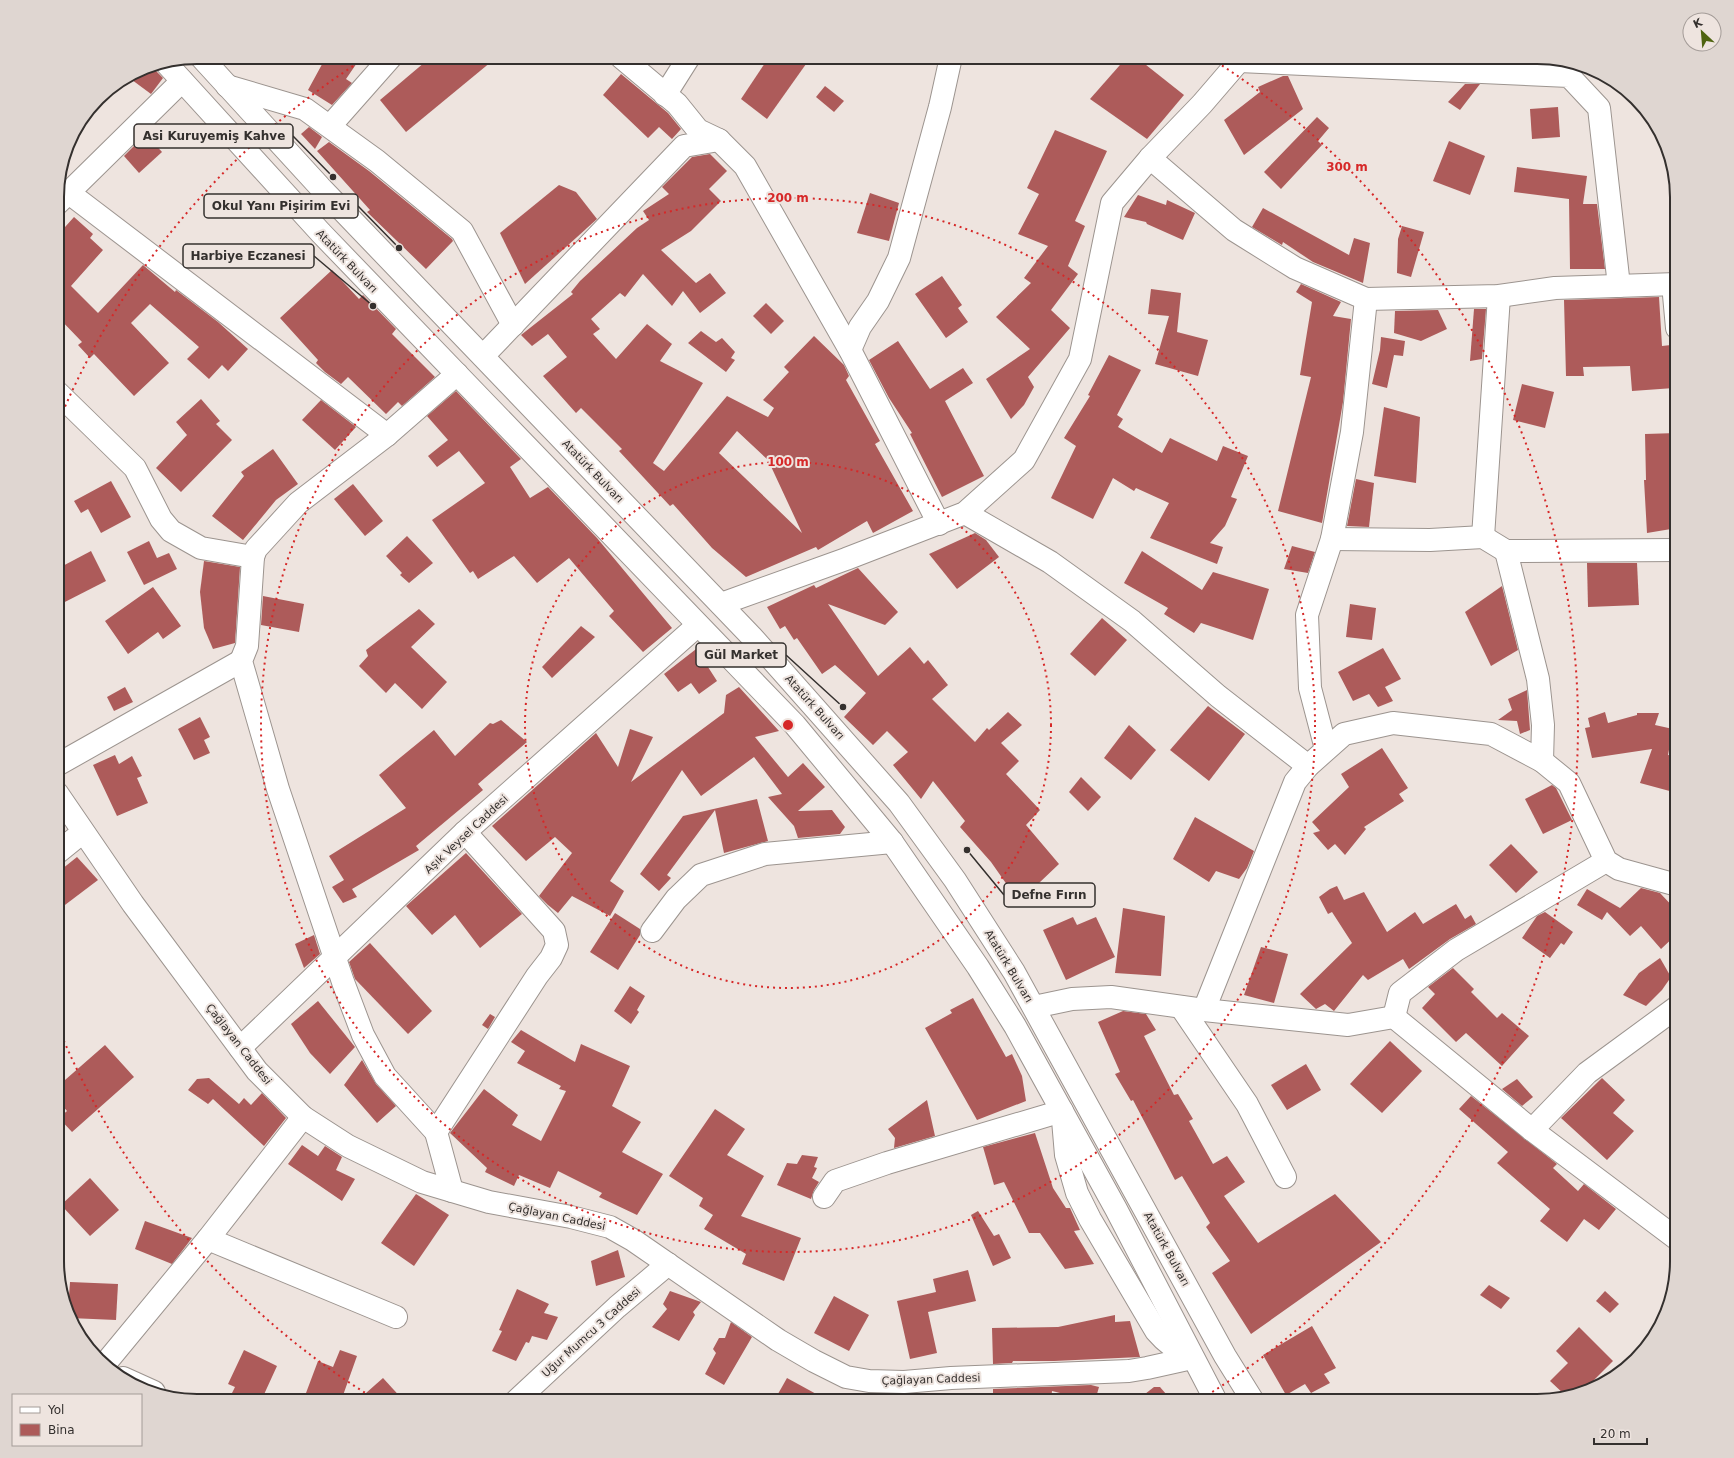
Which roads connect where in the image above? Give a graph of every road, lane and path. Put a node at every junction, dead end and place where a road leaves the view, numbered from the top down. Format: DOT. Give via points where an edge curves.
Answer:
graph roads {
  1 [pos="207,64"];
  2 [pos="385,64"];
  3 [pos="629,64"];
  4 [pos="685,64"];
  5 [pos="949,64"];
  6 [pos="1235,64"];
  7 [pos="1441,64"];
  8 [pos="1481,65"];
  9 [pos="170,67"];
  10 [pos="182,81"];
  11 [pos="227,86"];
  12 [pos="665,95"];
  13 [pos="330,126"];
  14 [pos="720,140"];
  15 [pos="1150,158"];
  16 [pos="64,198"];
  17 [pos="64,200"];
  18 [pos="1670,284"];
  19 [pos="1619,286"];
  20 [pos="1499,296"];
  21 [pos="1366,299"];
  22 [pos="513,325"];
  23 [pos="850,350"];
  24 [pos="483,356"];
  25 [pos="457,374"];
  26 [pos="64,399"];
  27 [pos="387,435"];
  28 [pos="965,513"];
  29 [pos="939,524"];
  30 [pos="1483,537"];
  31 [pos="1332,539"];
  32 [pos="1670,550"];
  33 [pos="1506,551"];
  34 [pos="253,558"];
  35 [pos="721,604"];
  36 [pos="698,626"];
  37 [pos="241,661"];
  38 [pos="1326,749"];
  39 [pos="64,761"];
  40 [pos="1542,761"];
  41 [pos="1308,766"];
  42 [pos="896,800"];
  43 [pos="64,803"];
  44 [pos="873,819"];
  45 [pos="82,832"];
  46 [pos="465,832"];
  47 [pos="892,842"];
  48 [pos="64,847"];
  49 [pos="1606,861"];
  50 [pos="1670,883"];
  51 [pos="652,931"];
  52 [pos="336,958"];
  53 [pos="1034,1007"];
  54 [pos="1181,1007"];
  55 [pos="1204,1010"];
  56 [pos="1670,1012"];
  57 [pos="1394,1017"];
  58 [pos="240,1048"];
  59 [pos="1062,1111"];
  60 [pos="303,1117"];
  61 [pos="1532,1130"];
  62 [pos="436,1132"];
  63 [pos="1286,1177"];
  64 [pos="452,1191"];
  65 [pos="824,1197"];
  66 [pos="1670,1234"];
  67 [pos="208,1239"];
  68 [pos="668,1264"];
  69 [pos="396,1317"];
  70 [pos="1192,1358"];
  71 [pos="108,1360"];
  72 [pos="524,1394"];
  73 [pos="1212,1394"];
  74 [pos="1249,1394"];
  1 -- 11 [label="main road, Atatürk Bulvarı"];
  2 -- 13 [label="main road"];
  3 -- 12 [label="main road"];
  4 -- 12 [label="main road"];
  5 -- 23 [label="main road" via="899,258"];
  6 -- 15 [label="main road" via="1202,104"];
  7 -- 8 [label="main road"];
  8 -- 19 [label="main road" via="1569,76 1600,108"];
  9 -- 10 [label="main road, Atatürk Bulvarı"];
  10 -- 16 [label="main road"];
  10 -- 25 [label="main road, Atatürk Bulvarı" via="321,233"];
  11 -- 13 [label="main road" via="305,108"];
  11 -- 24 [label="main road, Atatürk Bulvarı" via="320,187"];
  12 -- 14 [label="main road" via="689,117 698,130"];
  13 -- 22 [label="main road" via="462,231"];
  14 -- 22 [label="main road" via="684,146"];
  14 -- 23 [label="main road" via="745,166"];
  15 -- 21 [label="main road" via="1234,230 1295,268"];
  15 -- 28 [label="main road" via="1112,203 1080,359 1024,460"];
  17 -- 27 [label="main road"];
  18 -- 19 [label="main road"];
  19 -- 20 [label="main road" via="1555,288"];
  20 -- 21 [label="main road"];
  20 -- 30 [label="main road"];
  21 -- 31 [label="main road" via="1352,432"];
  22 -- 24 [label="main road"];
  23 -- 29 [label="main road"];
  24 -- 25 [label="main road"];
  24 -- 35 [label="main road, Atatürk Bulvarı"];
  25 -- 27 [label="main road"];
  25 -- 36 [label="main road, Atatürk Bulvarı"];
  26 -- 34 [label="main road" via="135,468 171,531 201,548"];
  27 -- 34 [label="main road" via="298,503 256,548"];
  28 -- 29 [label="main road"];
  28 -- 41 [label="main road" via="1050,562 1132,621 1218,696"];
  29 -- 35 [label="main road"];
  30 -- 31 [label="main road" via="1430,540"];
  30 -- 33 [label="main road"];
  31 -- 38 [label="main road" via="1307,615 1310,688"];
  32 -- 33 [label="main road"];
  33 -- 40 [label="main road" via="1538,679 1543,725"];
  34 -- 37 [label="main road" via="247,646"];
  35 -- 42 [label="main road, Atatürk Bulvarı"];
  36 -- 44 [label="main road, Atatürk Bulvarı" via="795,725"];
  36 -- 46 [label="main road, Aşık Veysel Caddesi"];
  37 -- 39 [label="main road"];
  37 -- 52 [label="main road" via="278,790"];
  38 -- 40 [label="main road" via="1344,734 1393,723 1491,734"];
  38 -- 41 [label="main road"];
  40 -- 49 [label="main road" via="1569,783"];
  41 -- 55 [label="main road" via="1294,782"];
  42 -- 44 [label="main road"];
  42 -- 53 [label="main road, Atatürk Bulvarı" via="955,880"];
  43 -- 45 [label="main road, Çağlayan Caddesi"];
  44 -- 47 [label="main road, Atatürk Bulvarı"];
  45 -- 48 [label="main road"];
  45 -- 58 [label="main road, Çağlayan Caddesi"];
  46 -- 52 [label="main road, Aşık Veysel Caddesi"];
  46 -- 62 [label="main road" via="554,932 557,945 551,958"];
  47 -- 51 [label="main road" via="765,854 701,875 676,899"];
  47 -- 59 [label="main road, Atatürk Bulvarı" via="996,995"];
  49 -- 50 [label="main road" via="1619,868"];
  49 -- 57 [label="main road" via="1450,954 1400,993"];
  52 -- 58 [label="main road, Aşık Veysel Caddesi"];
  52 -- 62 [label="main road" via="363,1035 385,1076"];
  53 -- 54 [label="main road" via="1072,999 1111,997"];
  53 -- 74 [label="main road, Atatürk Bulvarı" via="1225,1356"];
  54 -- 55 [label="main road"];
  54 -- 63 [label="main road" via="1247,1104"];
  55 -- 57 [label="main road" via="1348,1025"];
  56 -- 61 [label="main road" via="1587,1073"];
  57 -- 61 [label="main road"];
  58 -- 60 [label="main road, Çağlayan Caddesi" via="257,1070"];
  59 -- 65 [label="main road" via="835,1181"];
  59 -- 70 [label="main road, Atatürk Bulvarı" via="1116,1209"];
  60 -- 64 [label="main road, Çağlayan Caddesi" via="324,1132 388,1166 422,1182"];
  60 -- 67 [label="main road"];
  61 -- 66 [label="main road"];
  62 -- 64 [label="main road"];
  64 -- 68 [label="main road, Çağlayan Caddesi" via="488,1202 610,1227"];
  67 -- 69 [label="main road"];
  67 -- 71 [label="main road"];
  68 -- 70 [label="main road, Çağlayan Caddesi" via="778,1340 846,1377 869,1381 904,1382 1129,1371"];
  68 -- 72 [label="main road, Uğur Mumcu 3 Caddesi"];
  70 -- 73 [label="main road, Atatürk Bulvarı"];
}
